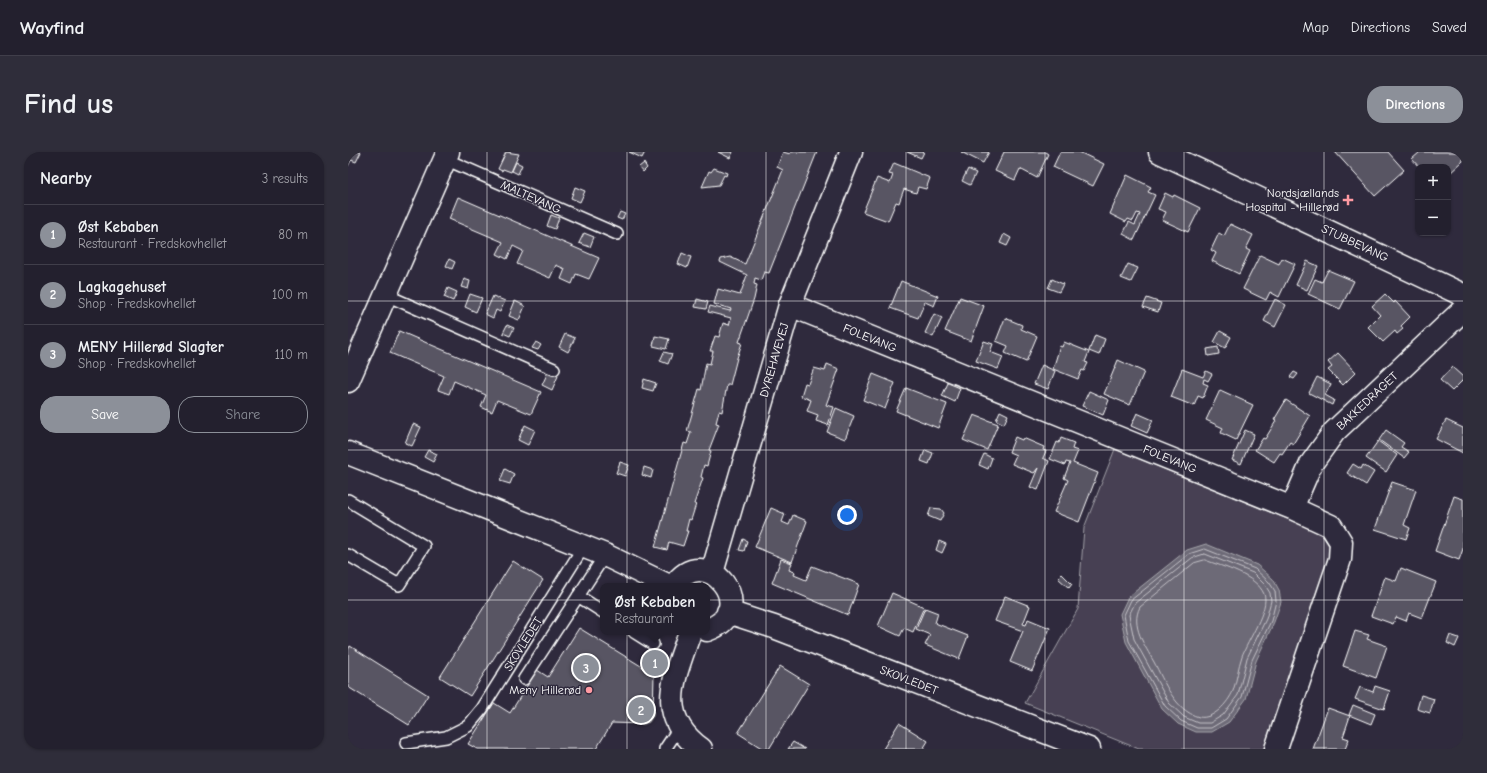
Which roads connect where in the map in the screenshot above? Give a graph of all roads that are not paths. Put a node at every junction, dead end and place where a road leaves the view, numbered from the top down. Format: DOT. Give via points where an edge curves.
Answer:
graph roads {
  1 [pos="851,152"];
  2 [pos="1160,152"];
  3 [pos="447,156"];
  4 [pos="617,234"];
  5 [pos="386,295"];
  6 [pos="1463,295"];
  7 [pos="790,305"];
  8 [pos="1463,310"];
  9 [pos="554,369"];
  10 [pos="349,374"];
  11 [pos="349,455"];
  12 [pos="348,500"];
  13 [pos="1292,508"];
  14 [pos="584,546"];
  15 [pos="348,555"];
  16 [pos="605,555"];
  17 [pos="712,573"];
  18 [pos="663,583"];
  19 [pos="676,583"];
  20 [pos="578,596"];
  21 [pos="600,610"];
  22 [pos="728,612"];
  23 [pos="710,628"];
  24 [pos="639,635"];
  25 [pos="689,635"];
  26 [pos="653,644"];
  27 [pos="524,679"];
  28 [pos="679,728"];
  29 [pos="406,743"];
  30 [pos="665,749"];
  31 [pos="701,749"];
  32 [pos="1089,749"];
  33 [pos="1276,749"];
  1 -- 7 [label="street, DYREHAVEVEJ"];
  2 -- 6 [label="street, STUBBEVANG"];
  3 -- 4 [label="lane, MALTEVANG"];
  3 -- 5 [label="street, MALTEVANG"];
  5 -- 9 [label="lane"];
  5 -- 10 [label="street, MALTEVANG"];
  7 -- 13 [label="street, FOLEVANG"];
  7 -- 17 [label="street, DYREHAVEVEJ"];
  8 -- 13 [label="street, BAKKEDRAGET" via="1334,432 1311,464"];
  11 -- 14 [label="street"];
  12 -- 15 [label="lane" via="424,546 399,585"];
  13 -- 33 [label="street, FOLEVANG" via="1331,526 1341,542 1340,559"];
  14 -- 16 [label="street"];
  14 -- 29 [label="lane, SKOVLEDET" via="482,709 468,726 446,737"];
  16 -- 18 [label="street"];
  16 -- 20 [label="lane"];
  17 -- 19 [label="street" via="689,573"];
  17 -- 22 [label="street" via="728,589"];
  20 -- 21 [label="lane"];
  20 -- 27 [label="lane"];
  22 -- 23 [label="street" via="722,622"];
  22 -- 32 [label="street, SKOVLEDET" via="774,627"];
  24 -- 26 [label="lane"];
  25 -- 28 [label="street" via="671,694 673,714"];
  28 -- 30 [label="lane"];
  28 -- 31 [label="street"];
}
